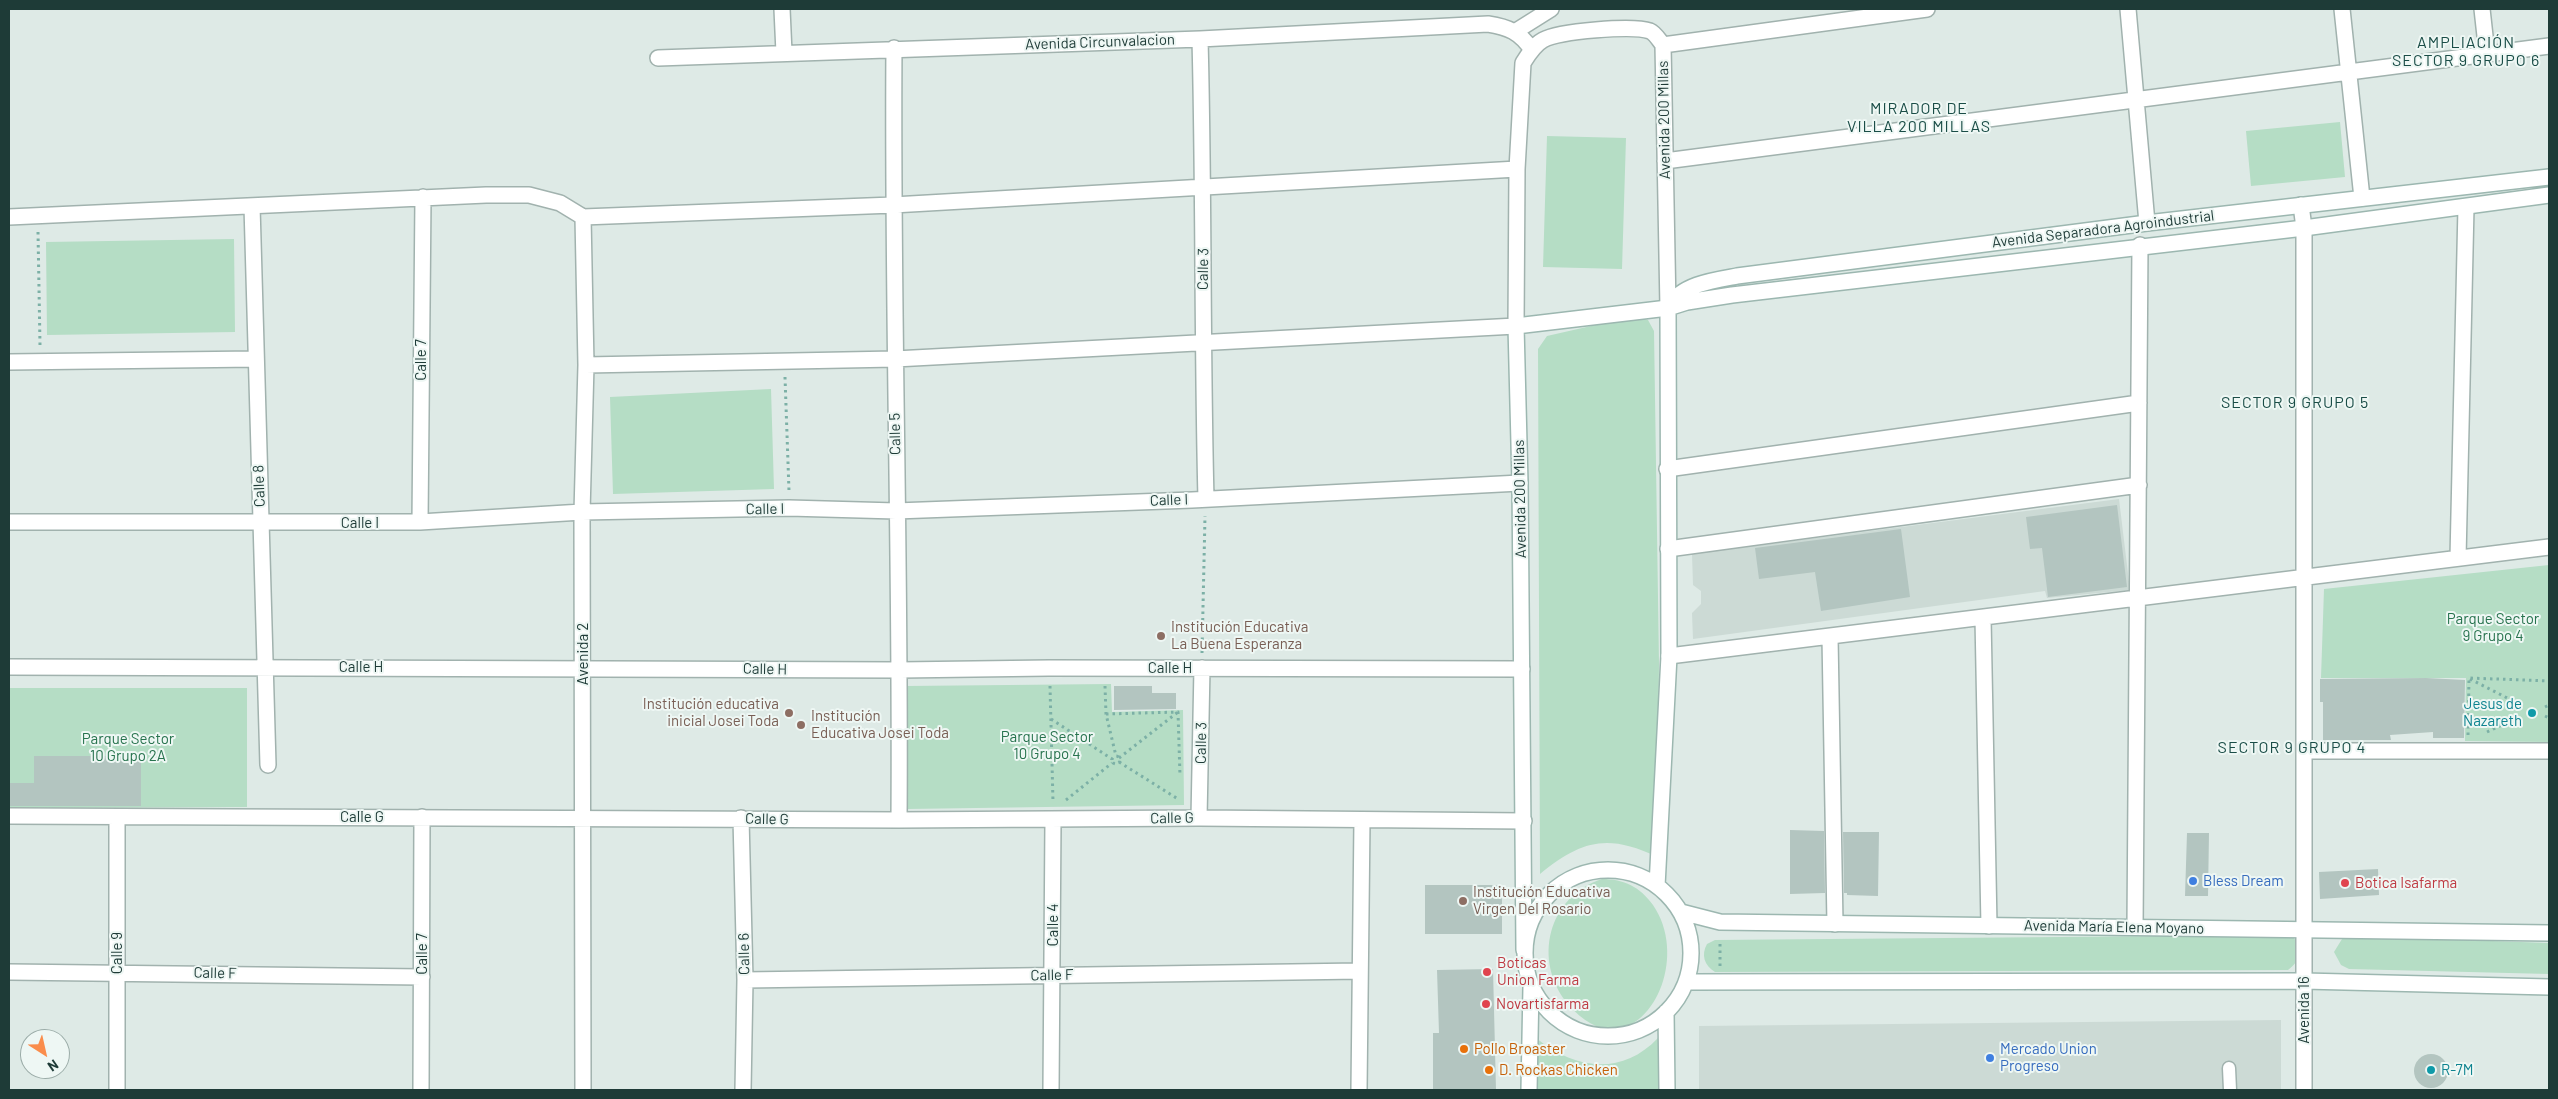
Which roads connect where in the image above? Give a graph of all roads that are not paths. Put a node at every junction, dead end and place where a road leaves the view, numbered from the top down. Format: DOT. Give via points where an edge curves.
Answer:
graph roads {
  1 [pos="782,9"];
  2 [pos="1551,9"];
  3 [pos="1927,9"];
  4 [pos="2128,9"];
  5 [pos="2342,9"];
  6 [pos="2482,9"];
  7 [pos="1516,32"];
  8 [pos="1200,38"];
  9 [pos="1663,44"];
  10 [pos="2549,46"];
  11 [pos="894,48"];
  12 [pos="1532,50"];
  13 [pos="784,53"];
  14 [pos="2487,54"];
  15 [pos="658,58"];
  16 [pos="2349,72"];
  17 [pos="2136,100"];
  18 [pos="1665,161"];
  19 [pos="1517,169"];
  20 [pos="2549,177"];
  21 [pos="1204,186"];
  22 [pos="2549,195"];
  23 [pos="423,197"];
  24 [pos="2362,198"];
  25 [pos="893,205"];
  26 [pos="2301,205"];
  27 [pos="252,206"];
  28 [pos="2466,206"];
  29 [pos="9,217"];
  30 [pos="583,217"];
  31 [pos="2146,223"];
  32 [pos="2304,228"];
  33 [pos="2140,246"];
  34 [pos="1668,308"];
  35 [pos="1516,326"];
  36 [pos="1202,344"];
  37 [pos="256,359"];
  38 [pos="895,359"];
  39 [pos="9,362"];
  40 [pos="586,365"];
  41 [pos="2139,403"];
  42 [pos="1667,469"];
  43 [pos="1520,483"];
  44 [pos="2139,485"];
  45 [pos="1206,499"];
  46 [pos="896,511"];
  47 [pos="582,512"];
  48 [pos="9,522"];
  49 [pos="420,522"];
  50 [pos="260,523"];
  51 [pos="2549,547"];
  52 [pos="1668,548"];
  53 [pos="2458,558"];
  54 [pos="2304,578"];
  55 [pos="2138,598"];
  56 [pos="1984,618"];
  57 [pos="1830,638"];
  58 [pos="1669,656"];
  59 [pos="9,667"];
  60 [pos="264,667"];
  61 [pos="583,668"];
  62 [pos="1202,668"];
  63 [pos="1522,669"];
  64 [pos="900,670"];
  65 [pos="2305,751"];
  66 [pos="2549,751"];
  67 [pos="268,765"];
  68 [pos="9,816"];
  69 [pos="117,816"];
  70 [pos="422,817"];
  71 [pos="583,818"];
  72 [pos="741,818"];
  73 [pos="1199,818"];
  74 [pos="899,820"];
  75 [pos="1053,820"];
  76 [pos="1362,820"];
  77 [pos="1524,821"];
  78 [pos="1657,886"];
  79 [pos="1681,912"];
  80 [pos="1835,924"];
  81 [pos="1989,926"];
  82 [pos="2136,927"];
  83 [pos="2304,930"];
  84 [pos="2549,933"];
  85 [pos="1524,950"];
  86 [pos="1360,971"];
  87 [pos="9,972"];
  88 [pos="117,972"];
  89 [pos="1053,975"];
  90 [pos="422,977"];
  91 [pos="745,980"];
  92 [pos="1686,982"];
  93 [pos="2304,982"];
  94 [pos="1531,986"];
  95 [pos="2549,987"];
  96 [pos="1666,1012"];
  97 [pos="2229,1068"];
  98 [pos="117,1090"];
  99 [pos="421,1090"];
  100 [pos="583,1090"];
  101 [pos="743,1090"];
  102 [pos="1051,1090"];
  103 [pos="1359,1090"];
  104 [pos="1529,1090"];
  105 [pos="1667,1090"];
  106 [pos="2230,1090"];
  107 [pos="2304,1090"];
  1 -- 13 [label="street"];
  2 -- 7 [label="street"];
  3 -- 9 [label="street"];
  4 -- 17 [label="street"];
  5 -- 16 [label="street"];
  6 -- 14 [label="street"];
  7 -- 8 [label="street, Avenida Circunvalacion" via="1488,24"];
  7 -- 12 [label="street"];
  8 -- 11 [label="street, Avenida Circunvalacion"];
  8 -- 21 [label="street, Calle 3"];
  9 -- 12 [label="street" via="1652,32 1634,27 1556,35 1542,40"];
  9 -- 18 [label="street, Avenida 200 Millas"];
  10 -- 14 [label="street"];
  11 -- 13 [label="street, Avenida Circunvalacion"];
  11 -- 25 [label="street, Calle 5"];
  12 -- 19 [label="street, Avenida 200 Millas" via="1523,63"];
  13 -- 15 [label="street, Avenida Circunvalacion"];
  14 -- 16 [label="street"];
  16 -- 17 [label="street"];
  16 -- 24 [label="street"];
  17 -- 18 [label="street"];
  17 -- 31 [label="street"];
  18 -- 34 [label="street, Avenida 200 Millas"];
  19 -- 21 [label="street"];
  19 -- 35 [label="street, Avenida 200 Millas"];
  20 -- 24 [label="street, Avenida Separadora Agroindustrial"];
  21 -- 25 [label="street"];
  21 -- 36 [label="street, Calle 3"];
  22 -- 28 [label="street, Avenida Separadora Agroindustrial"];
  23 -- 27 [label="street"];
  23 -- 30 [label="street" via="529,195 560,203"];
  23 -- 49 [label="street, Calle 7"];
  24 -- 26 [label="street, Avenida Separadora Agroindustrial"];
  25 -- 30 [label="street"];
  25 -- 38 [label="street, Calle 5"];
  26 -- 31 [label="street, Avenida Separadora Agroindustrial"];
  26 -- 32 [label="street, Avenida 16"];
  27 -- 29 [label="street"];
  27 -- 37 [label="street, Calle 8"];
  28 -- 32 [label="street, Avenida Separadora Agroindustrial"];
  28 -- 53 [label="street"];
  30 -- 40 [label="street, Avenida 2"];
  31 -- 34 [label="street, Avenida Separadora Agroindustrial" via="1737,276 1691,288 1675,297"];
  32 -- 33 [label="street, Avenida Separadora Agroindustrial"];
  32 -- 54 [label="street, Avenida 16"];
  33 -- 34 [label="street, Avenida Separadora Agroindustrial" via="1724,296"];
  33 -- 41 [label="street"];
  34 -- 35 [label="street, Avenida Separadora Agroindustrial"];
  34 -- 42 [label="street, Avenida 200 Millas"];
  35 -- 36 [label="street, Avenida Separadora Agroindustrial"];
  35 -- 43 [label="street, Avenida 200 Millas"];
  36 -- 38 [label="street, Avenida Separadora Agroindustrial"];
  36 -- 45 [label="street, Calle 3"];
  37 -- 39 [label="street"];
  37 -- 50 [label="street, Calle 8"];
  38 -- 40 [label="street, Avenida Separadora Agroindustrial"];
  38 -- 46 [label="street, Calle 5"];
  40 -- 47 [label="street, Avenida 2"];
  41 -- 42 [label="street"];
  41 -- 44 [label="street"];
  42 -- 52 [label="street, Avenida 200 Millas"];
  43 -- 45 [label="street, Calle I"];
  43 -- 63 [label="street, Avenida 200 Millas"];
  44 -- 52 [label="street"];
  44 -- 55 [label="street"];
  45 -- 46 [label="street, Calle I"];
  46 -- 47 [label="street, Calle I" via="789,508"];
  46 -- 64 [label="street, Calle 5"];
  47 -- 49 [label="street, Calle I"];
  47 -- 61 [label="street, Avenida 2"];
  48 -- 50 [label="street, Calle I"];
  49 -- 50 [label="street, Calle I"];
  50 -- 60 [label="street, Calle 8"];
  51 -- 53 [label="street"];
  52 -- 58 [label="street, Avenida 200 Millas"];
  53 -- 54 [label="street"];
  54 -- 55 [label="street"];
  54 -- 65 [label="street, Avenida 16"];
  55 -- 56 [label="street"];
  55 -- 82 [label="street"];
  56 -- 57 [label="street"];
  56 -- 81 [label="street"];
  57 -- 58 [label="street"];
  57 -- 80 [label="street"];
  58 -- 78 [label="street, Avenida 200 Millas"];
  59 -- 60 [label="street, Calle H"];
  60 -- 61 [label="street, Calle H"];
  60 -- 67 [label="street, Calle 8"];
  61 -- 64 [label="street, Calle H"];
  61 -- 71 [label="street, Avenida 2"];
  62 -- 63 [label="street, Calle H"];
  62 -- 64 [label="street, Calle H"];
  62 -- 73 [label="street, Calle 3"];
  63 -- 77 [label="street, Avenida 200 Millas"];
  64 -- 74 [label="street, Calle 5"];
  65 -- 66 [label="street"];
  65 -- 83 [label="street, Avenida 16"];
  68 -- 69 [label="street, Calle G"];
  69 -- 70 [label="street, Calle G"];
  69 -- 88 [label="street, Calle 9"];
  70 -- 71 [label="street, Calle G"];
  70 -- 90 [label="street, Calle 7"];
  71 -- 72 [label="street, Calle G"];
  71 -- 100 [label="street, Avenida 2"];
  72 -- 74 [label="street, Calle G"];
  72 -- 91 [label="street, Calle 6"];
  73 -- 75 [label="street, Calle G"];
  73 -- 76 [label="street, Calle G"];
  74 -- 75 [label="street, Calle G"];
  75 -- 89 [label="street, Calle 4"];
  76 -- 77 [label="street, Calle G"];
  76 -- 86 [label="street"];
  77 -- 85 [label="street, Avenida 200 Millas"];
  78 -- 79 [label="street"];
  78 -- 85 [label="street" via="1642,877 1606,870 1571,878 1556,888 1538,908 1527,933"];
  79 -- 80 [label="street, Avenida María Elena Moyano" via="1720,922"];
  79 -- 92 [label="street" via="1691,947"];
  80 -- 81 [label="street, Avenida María Elena Moyano"];
  81 -- 82 [label="street, Avenida María Elena Moyano"];
  82 -- 83 [label="street, Avenida María Elena Moyano"];
  83 -- 84 [label="street, Avenida María Elena Moyano"];
  83 -- 93 [label="street, Avenida 16"];
  85 -- 94 [label="street"];
  86 -- 89 [label="street, Calle F"];
  86 -- 103 [label="street"];
  87 -- 88 [label="street, Calle F"];
  88 -- 90 [label="street, Calle F"];
  88 -- 98 [label="street, Calle 9"];
  89 -- 91 [label="street, Calle F"];
  89 -- 102 [label="street, Calle 4"];
  90 -- 99 [label="street, Calle 7"];
  91 -- 101 [label="street, Calle 6"];
  92 -- 93 [label="street"];
  92 -- 96 [label="street"];
  93 -- 95 [label="street"];
  93 -- 107 [label="street, Avenida 16"];
  94 -- 96 [label="street" via="1551,1015 1583,1033 1618,1036 1636,1031"];
  94 -- 104 [label="street"];
  96 -- 105 [label="street"];
  97 -- 106 [label="lane"];
}
